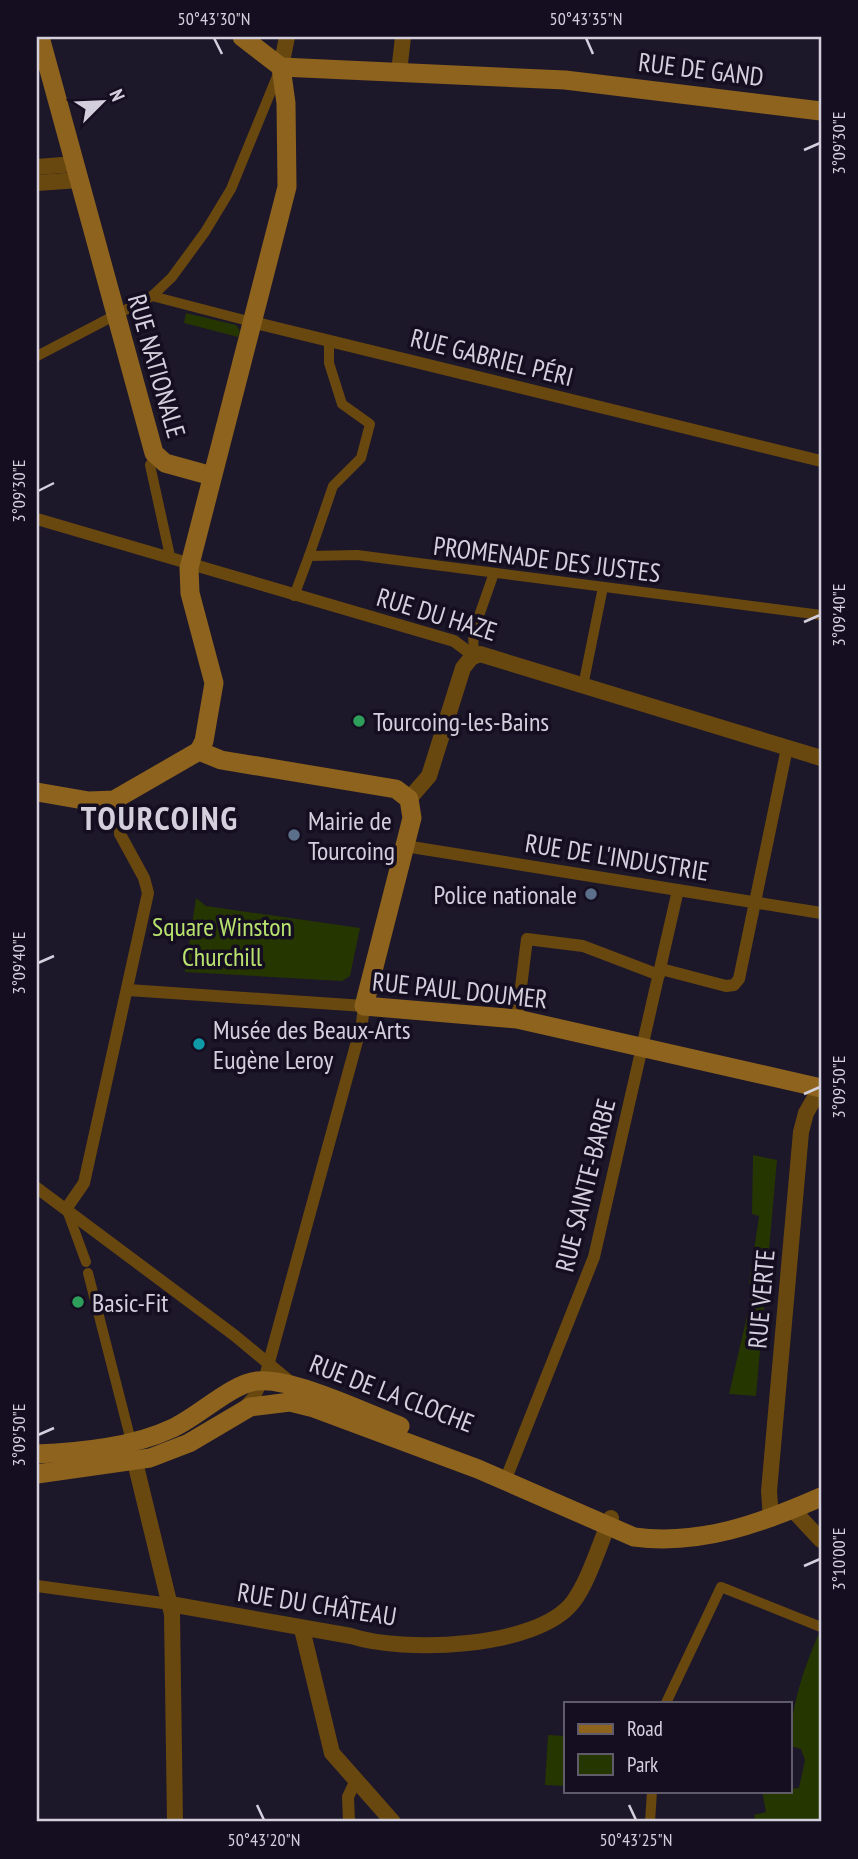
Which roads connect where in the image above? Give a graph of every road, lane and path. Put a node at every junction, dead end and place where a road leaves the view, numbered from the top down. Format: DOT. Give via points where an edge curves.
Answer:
graph roads {
  1 [pos="40,37"];
  2 [pos="242,37"];
  3 [pos="287,37"];
  4 [pos="403,37"];
  5 [pos="281,67"];
  6 [pos="399,72"];
  7 [pos="821,111"];
  8 [pos="37,167"];
  9 [pos="77,172"];
  10 [pos="37,183"];
  11 [pos="152,296"];
  12 [pos="116,316"];
  13 [pos="252,322"];
  14 [pos="329,340"];
  15 [pos="37,356"];
  16 [pos="155,457"];
  17 [pos="821,461"];
  18 [pos="212,475"];
  19 [pos="37,519"];
  20 [pos="170,556"];
  21 [pos="309,556"];
  22 [pos="190,562"];
  23 [pos="494,573"];
  24 [pos="603,587"];
  25 [pos="294,596"];
  26 [pos="821,615"];
  27 [pos="474,656"];
  28 [pos="583,686"];
  29 [pos="787,748"];
  30 [pos="199,751"];
  31 [pos="821,758"];
  32 [pos="37,792"];
  33 [pos="120,798"];
  34 [pos="409,799"];
  35 [pos="405,846"];
  36 [pos="678,890"];
  37 [pos="754,902"];
  38 [pos="821,913"];
  39 [pos="660,972"];
  40 [pos="128,990"];
  41 [pos="364,1006"];
  42 [pos="517,1018"];
  43 [pos="642,1045"];
  44 [pos="821,1088"];
  45 [pos="37,1188"];
  46 [pos="66,1209"];
  47 [pos="86,1262"];
  48 [pos="88,1273"];
  49 [pos="266,1372"];
  50 [pos="233,1415"];
  51 [pos="131,1441"];
  52 [pos="37,1454"];
  53 [pos="135,1462"];
  54 [pos="37,1474"];
  55 [pos="507,1475"];
  56 [pos="821,1497"];
  57 [pos="793,1510"];
  58 [pos="771,1520"];
  59 [pos="609,1523"];
  60 [pos="821,1540"];
  61 [pos="37,1586"];
  62 [pos="170,1605"];
  63 [pos="821,1627"];
  64 [pos="302,1629"];
  65 [pos="666,1702"];
  66 [pos="355,1782"];
  67 [pos="652,1792"];
  68 [pos="175,1822"];
  69 [pos="349,1822"];
  70 [pos="393,1822"];
  71 [pos="650,1822"];
  1 -- 9 [label="main road, RUE NATIONALE"];
  2 -- 5 [label="main road"];
  3 -- 5 [label="street"];
  4 -- 6 [label="street"];
  5 -- 6 [label="main road, RUE DE GAND"];
  5 -- 11 [label="street" via="219,211 179,268"];
  5 -- 13 [label="main road" via="288,178"];
  6 -- 7 [label="main road, RUE DE GAND" via="585,82"];
  8 -- 9 [label="street"];
  9 -- 10 [label="street"];
  9 -- 12 [label="main road, RUE NATIONALE"];
  11 -- 12 [label="street"];
  11 -- 13 [label="street, RUE GABRIEL PÉRI"];
  12 -- 15 [label="street"];
  12 -- 16 [label="main road, RUE NATIONALE"];
  13 -- 14 [label="street, RUE GABRIEL PÉRI"];
  13 -- 18 [label="main road"];
  14 -- 17 [label="street, RUE GABRIEL PÉRI"];
  14 -- 21 [label="street" via="329,363 342,404 370,424 361,458 332,486"];
  16 -- 18 [label="main road, RUE NATIONALE"];
  16 -- 20 [label="street" via="149,465"];
  18 -- 22 [label="main road"];
  19 -- 20 [label="street, RUE DU HAZE"];
  20 -- 22 [label="street, RUE DU HAZE"];
  21 -- 23 [label="street, PROMENADE DES JUSTES" via="357,555"];
  21 -- 25 [label="street"];
  22 -- 25 [label="street, RUE DU HAZE"];
  22 -- 30 [label="main road" via="189,588 214,683"];
  23 -- 24 [label="street, PROMENADE DES JUSTES"];
  23 -- 27 [label="street" via="474,633"];
  24 -- 26 [label="street, PROMENADE DES JUSTES"];
  24 -- 28 [label="street"];
  25 -- 27 [label="street, RUE DU HAZE" via="454,642"];
  27 -- 28 [label="street, RUE DU HAZE" via="499,659"];
  27 -- 34 [label="street" via="460,673 427,781"];
  28 -- 29 [label="street, RUE DU HAZE"];
  29 -- 31 [label="street, RUE DU HAZE"];
  29 -- 37 [label="street"];
  30 -- 33 [label="main road"];
  30 -- 34 [label="main road" via="221,760 396,789"];
  32 -- 33 [label="main road" via="89,801"];
  33 -- 40 [label="street" via="120,834 148,893"];
  34 -- 35 [label="main road" via="412,818"];
  35 -- 36 [label="street, RUE DE L'INDUSTRIE"];
  35 -- 41 [label="main road"];
  36 -- 37 [label="street, RUE DE L'INDUSTRIE"];
  36 -- 39 [label="street, RUE SAINTE-BARBE"];
  37 -- 38 [label="street, RUE DE L'INDUSTRIE"];
  37 -- 39 [label="street" via="741,974 734,985"];
  39 -- 42 [label="street" via="583,947 527,939"];
  39 -- 43 [label="street, RUE SAINTE-BARBE"];
  40 -- 41 [label="street, RUE PAUL DOUMER"];
  40 -- 46 [label="street" via="84,1183"];
  41 -- 42 [label="main road, RUE PAUL DOUMER"];
  41 -- 49 [label="street"];
  42 -- 43 [label="main road, RUE PAUL DOUMER"];
  43 -- 44 [label="main road, RUE PAUL DOUMER"];
  43 -- 55 [label="street, RUE SAINTE-BARBE" via="592,1264"];
  44 -- 58 [label="street, RUE VERTE" via="801,1132 769,1491"];
  45 -- 46 [label="street, RUE DE LA CLOCHE"];
  46 -- 47 [label="street"];
  46 -- 49 [label="street, RUE DE LA CLOCHE"];
  48 -- 51 [label="street"];
  49 -- 50 [label="street" via="250,1401"];
  49 -- 51 [label="main road" via="174,1427"];
  49 -- 55 [label="main road, RUE DE LA CLOCHE"];
  50 -- 53 [label="main road" via="189,1443"];
  50 -- 55 [label="main road, RUE DE LA CLOCHE" via="281,1402 314,1408"];
  51 -- 52 [label="main road"];
  51 -- 53 [label="main road"];
  53 -- 54 [label="main road"];
  53 -- 62 [label="street"];
  55 -- 59 [label="main road, RUE DE LA CLOCHE"];
  56 -- 57 [label="main road, RUE DE LA CLOCHE"];
  57 -- 58 [label="main road, RUE DE LA CLOCHE"];
  57 -- 60 [label="street"];
  58 -- 59 [label="main road, RUE DE LA CLOCHE" via="729,1532 684,1536"];
  59 -- 64 [label="street, RUE DU CHÂTEAU" via="572,1603 518,1633 447,1645 370,1642"];
  61 -- 62 [label="street, RUE DU CHÂTEAU"];
  62 -- 64 [label="street, RUE DU CHÂTEAU"];
  62 -- 68 [label="street"];
  63 -- 65 [label="street" via="721,1587"];
  64 -- 66 [label="street" via="328,1742"];
  66 -- 69 [label="street" via="348,1797"];
  66 -- 70 [label="street"];
  67 -- 71 [label="street"];
}
